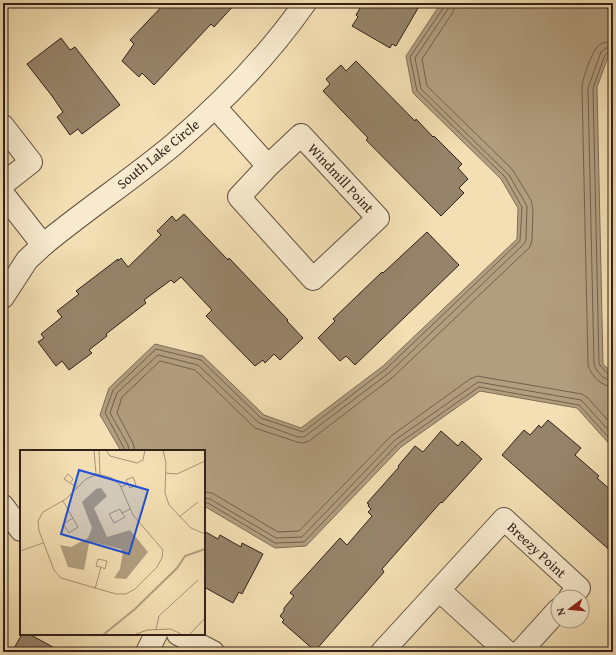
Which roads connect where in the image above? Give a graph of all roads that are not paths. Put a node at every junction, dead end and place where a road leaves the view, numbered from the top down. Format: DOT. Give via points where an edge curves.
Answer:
graph roads {
  1 [pos="305,3"];
  2 [pos="215,107"];
  3 [pos="3,126"];
  4 [pos="268,166"];
  5 [pos="3,184"];
  6 [pos="3,194"];
  7 [pos="43,245"];
  8 [pos="3,296"];
  9 [pos="3,506"];
  10 [pos="20,529"];
  11 [pos="578,589"];
  12 [pos="439,590"];
  13 [pos="550,619"];
  14 [pos="155,635"];
  15 [pos="180,635"];
  16 [pos="146,652"];
  17 [pos="213,652"];
  18 [pos="382,652"];
  19 [pos="507,652"];
  20 [pos="520,652"];
  1 -- 2 [label="street, South Lake Circle" via="258,63"];
  2 -- 4 [label="street"];
  2 -- 7 [label="street, South Lake Circle" via="172,145"];
  3 -- 5 [label="street" via="31,162"];
  4 -- 4 [label="street, Windmill Point" via="239,197 313,279 378,218 301,135"];
  6 -- 7 [label="street"];
  7 -- 8 [label="street, South Lake Circle" via="27,260"];
  9 -- 10 [label="street"];
  11 -- 12 [label="street, Breezy Point" via="504,519"];
  12 -- 18 [label="street, Breezy Point"];
  12 -- 19 [label="street"];
  13 -- 20 [label="street"];
  14 -- 16 [label="street"];
  15 -- 17 [label="street"];
}
